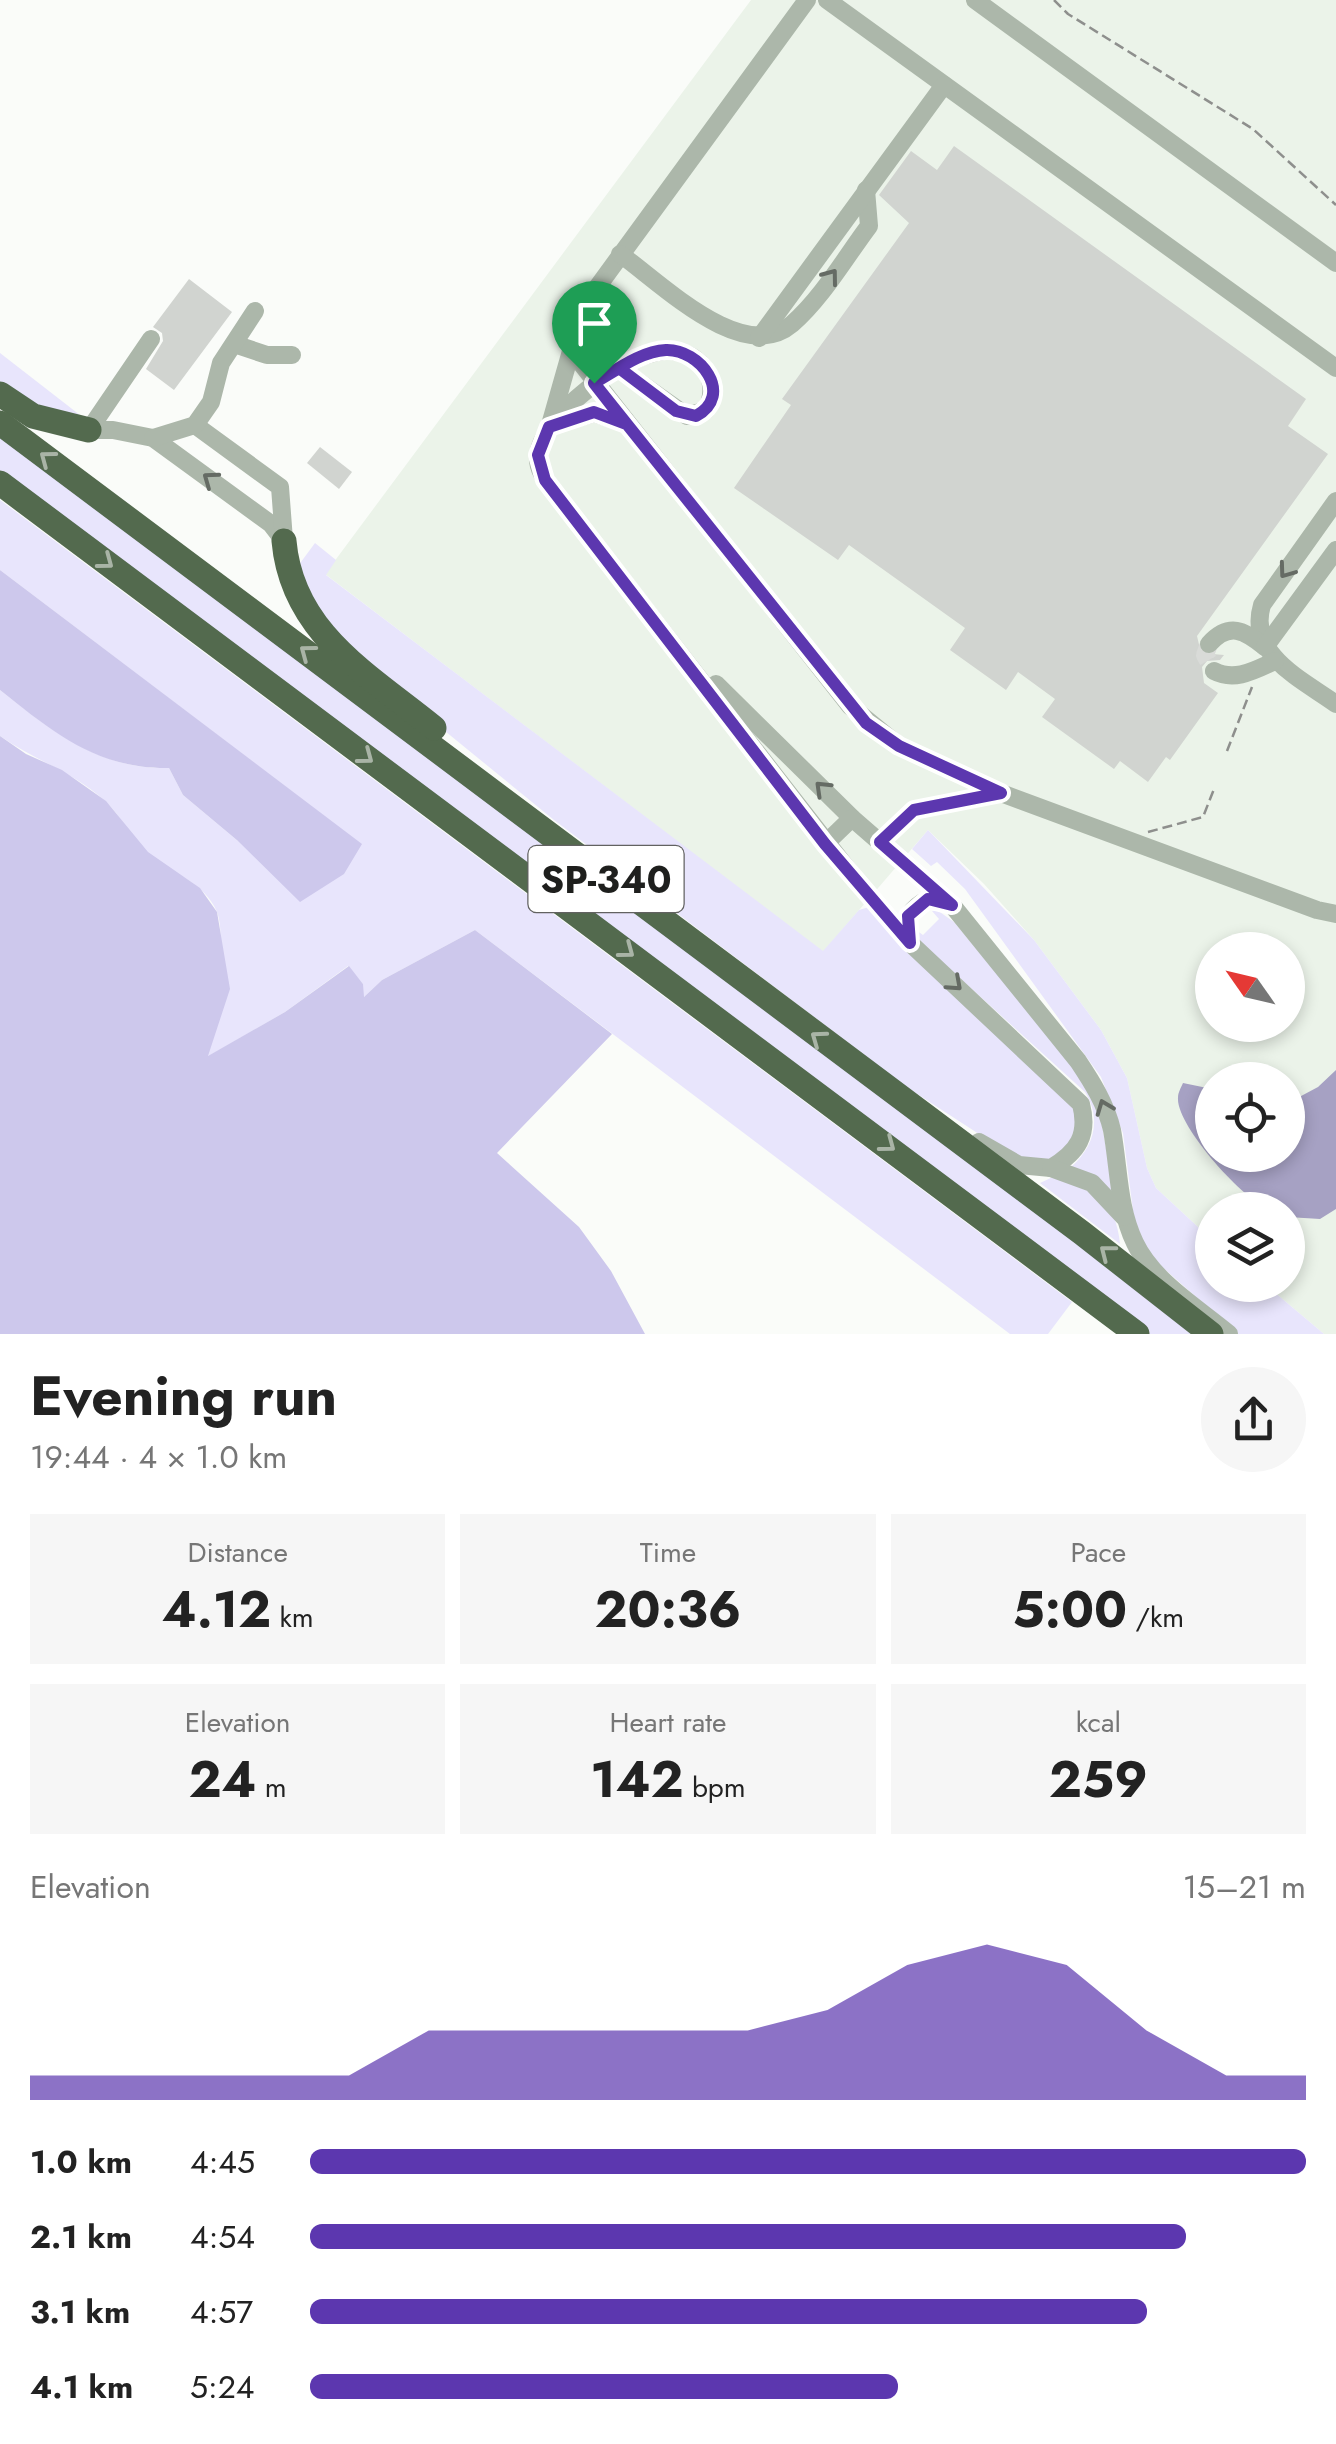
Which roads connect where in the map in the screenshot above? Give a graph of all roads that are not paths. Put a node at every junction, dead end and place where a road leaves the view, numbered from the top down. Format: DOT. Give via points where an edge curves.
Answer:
graph roads {
  1 [pos="807,0"];
  2 [pos="826,0"];
  3 [pos="975,0"];
  4 [pos="944,85"];
  5 [pos="620,254"];
  6 [pos="1336,263"];
  7 [pos="255,311"];
  8 [pos="152,339"];
  9 [pos="234,344"];
  10 [pos="574,344"];
  11 [pos="292,355"];
  12 [pos="619,368"];
  13 [pos="1336,368"];
  14 [pos="594,383"];
  15 [pos="0,394"];
  16 [pos="0,423"];
  17 [pos="194,424"];
  18 [pos="626,424"];
  19 [pos="549,427"];
  20 [pos="88,430"];
  21 [pos="153,438"];
  22 [pos="0,483"];
  23 [pos="1336,501"];
  24 [pos="284,541"];
  25 [pos="1336,550"];
  26 [pos="652,614"];
  27 [pos="1209,644"];
  28 [pos="1266,659"];
  29 [pos="1214,671"];
  30 [pos="1336,704"];
  31 [pos="852,818"];
  32 [pos="825,844"];
  33 [pos="952,905"];
  34 [pos="1336,914"];
  35 [pos="910,943"];
  36 [pos="746,985"];
  37 [pos="867,1074"];
  38 [pos="1051,1168"];
  39 [pos="1124,1217"];
  40 [pos="1136,1334"];
  41 [pos="1211,1334"];
  42 [pos="1229,1334"];
  1 -- 5 [label="lane"];
  2 -- 4 [label="lane"];
  3 -- 6 [label="lane"];
  4 -- 5 [label="lane" via="760,338 734,334"];
  4 -- 13 [label="lane"];
  5 -- 10 [label="lane" via="585,304"];
  7 -- 9 [label="lane"];
  8 -- 20 [label="lane"];
  9 -- 11 [label="lane"];
  9 -- 17 [label="lane" via="221,363 211,402"];
  10 -- 14 [label="lane"];
  10 -- 19 [label="lane"];
  12 -- 12 [label="lane" via="687,416 706,410 714,396 706,370 682,353 651,353"];
  12 -- 14 [label="lane"];
  14 -- 18 [label="lane"];
  14 -- 19 [label="lane"];
  15 -- 20 [label="highway" via="33,416"];
  36 -- 16 [label="highway, SP-340, one-way"];
  17 -- 21 [label="lane"];
  17 -- 24 [label="lane" via="280,488"];
  18 -- 19 [label="lane" via="594,412"];
  18 -- 34 [label="lane" via="866,723 899,746 1001,793"];
  19 -- 26 [label="lane" via="538,455 545,480"];
  20 -- 21 [label="lane"];
  24 -- 21 [label="lane, one-way"];
  22 -- 40 [label="highway, SP-340, one-way"];
  23 -- 28 [label="lane, one-way" via="1262,605 1258,620"];
  24 -- 36 [label="highway" via="299,601 325,640 682,923"];
  25 -- 28 [label="lane"];
  31 -- 26 [label="lane, one-way"];
  26 -- 32 [label="lane"];
  27 -- 28 [label="lane" via="1220,630 1234,628"];
  28 -- 29 [label="lane" via="1225,677"];
  28 -- 30 [label="lane"];
  31 -- 32 [label="lane"];
  31 -- 33 [label="lane"];
  32 -- 35 [label="lane"];
  33 -- 35 [label="lane" via="928,899 918,904 908,916"];
  39 -- 33 [label="lane, one-way" via="1111,1127 1096,1088"];
  35 -- 38 [label="lane, one-way" via="1081,1104 1078,1148"];
  37 -- 36 [label="highway, SP-340, one-way"];
  37 -- 38 [label="lane" via="995,1153"];
  41 -- 37 [label="highway, SP-340, one-way"];
  38 -- 39 [label="lane" via="1092,1184"];
  39 -- 42 [label="lane" via="1147,1263"];
}
